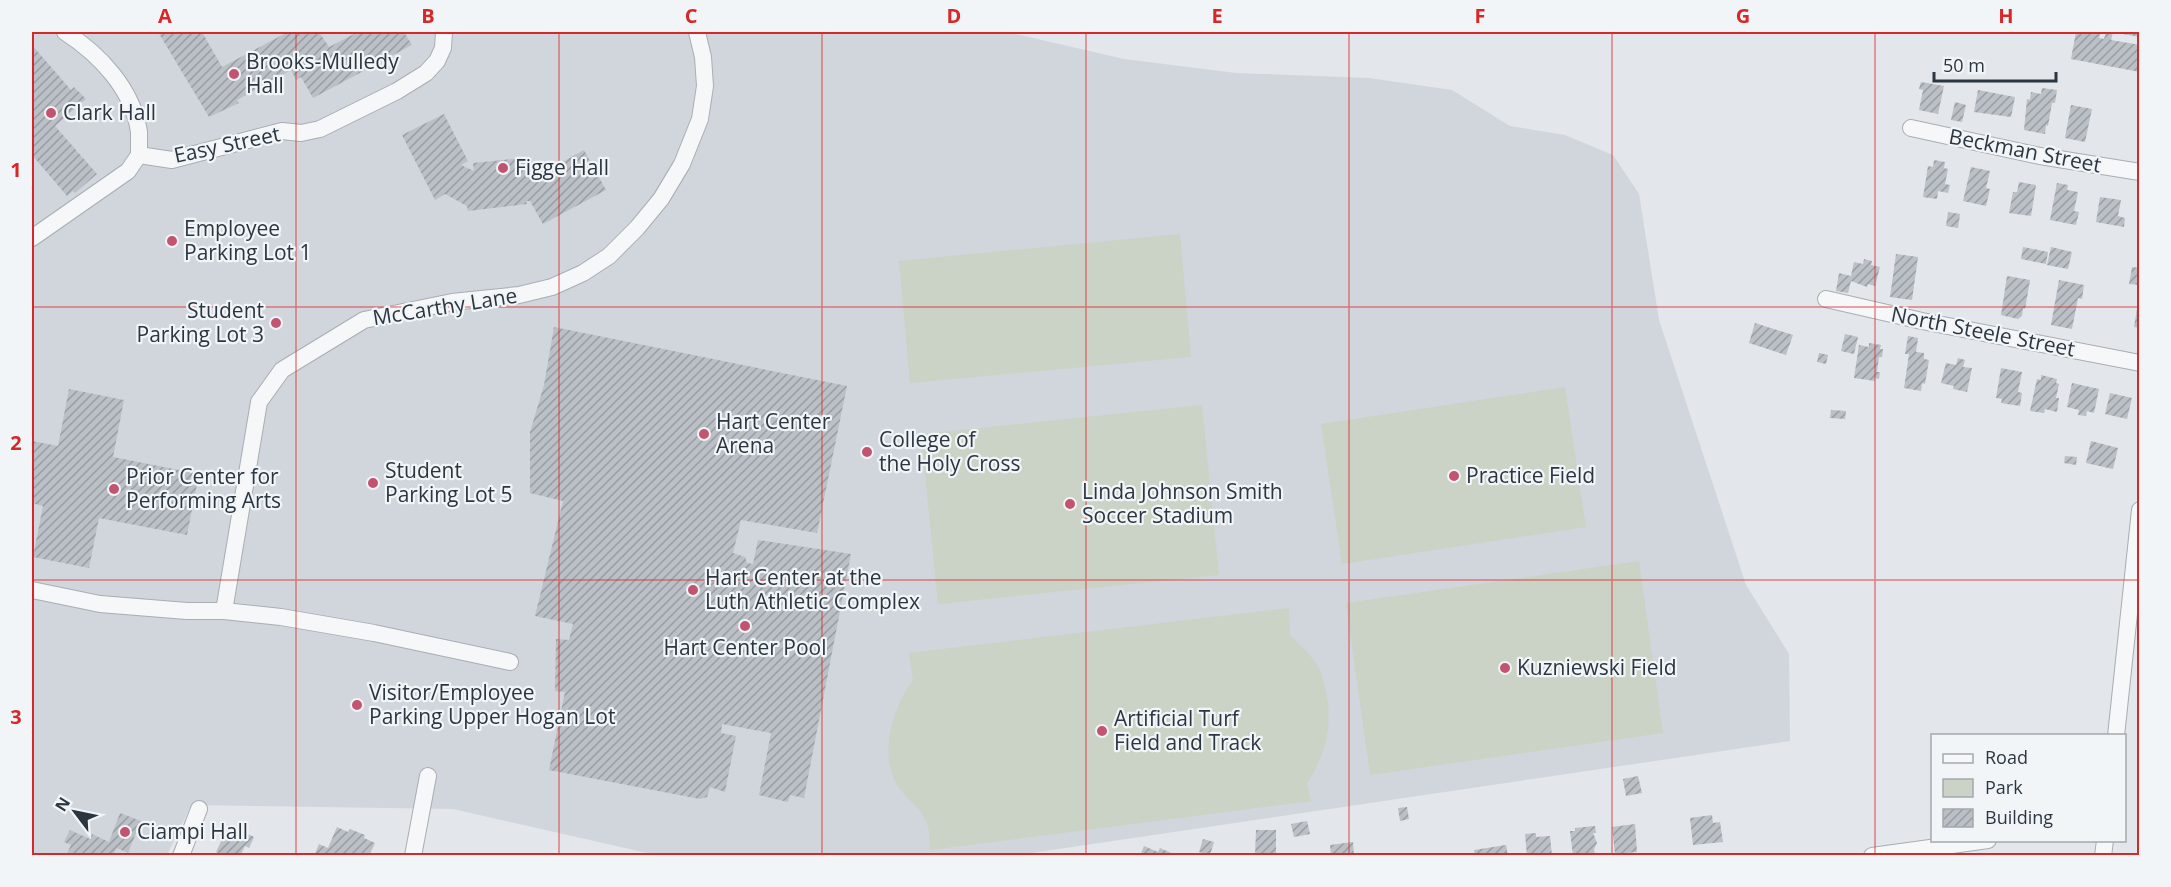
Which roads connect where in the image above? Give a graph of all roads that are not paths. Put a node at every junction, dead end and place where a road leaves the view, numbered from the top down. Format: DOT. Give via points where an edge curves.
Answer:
graph roads {
  1 [pos="65,32"];
  2 [pos="444,32"];
  3 [pos="697,32"];
  4 [pos="1911,128"];
  5 [pos="139,155"];
  6 [pos="2139,172"];
  7 [pos="32,238"];
  8 [pos="1826,299"];
  9 [pos="2139,363"];
  10 [pos="2139,510"];
  11 [pos="32,590"];
  12 [pos="224,611"];
  13 [pos="510,662"];
  14 [pos="2116,734"];
  15 [pos="428,776"];
  16 [pos="199,809"];
  17 [pos="1973,842"];
  18 [pos="181,855"];
  19 [pos="413,855"];
  20 [pos="1872,855"];
  1 -- 5 [label="street" via="110,70 131,103"];
  2 -- 5 [label="street, Easy Street" via="438,61 426,73 320,129 282,131 172,160"];
  3 -- 12 [label="street, McCarthy Lane" via="705,86 700,119 682,164 661,199 609,256 552,287 363,320 282,370 259,402"];
  4 -- 6 [label="street, Beckman Street" via="2040,156"];
  5 -- 7 [label="street" via="128,171"];
  8 -- 9 [label="street, North Steele Street"];
  10 -- 14 [label="street"];
  11 -- 12 [label="street" via="100,604"];
  12 -- 13 [label="street" via="374,633"];
  15 -- 19 [label="street"];
  16 -- 18 [label="street"];
  17 -- 20 [label="street"];
}
